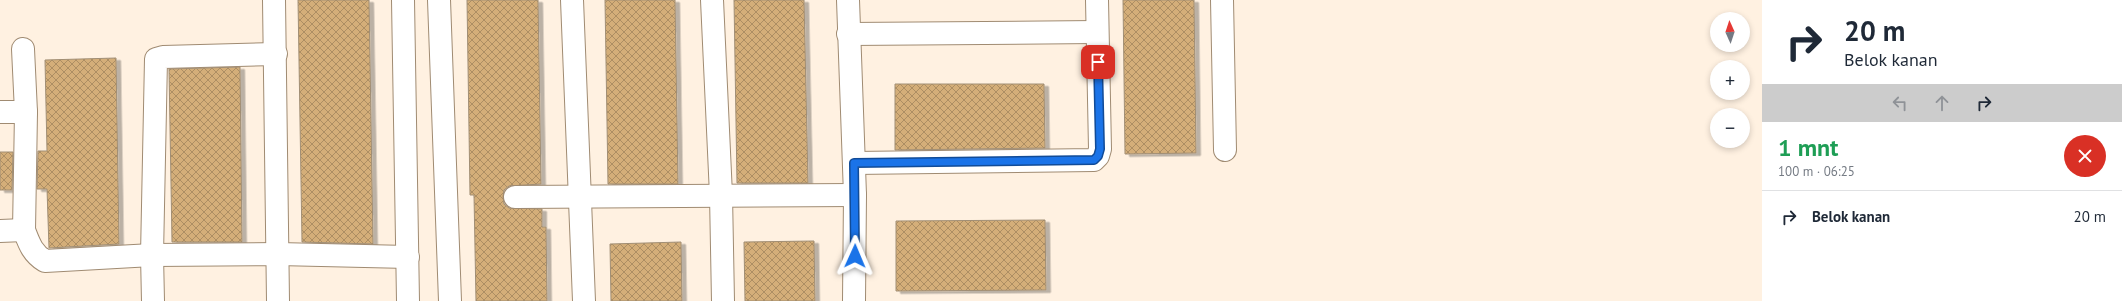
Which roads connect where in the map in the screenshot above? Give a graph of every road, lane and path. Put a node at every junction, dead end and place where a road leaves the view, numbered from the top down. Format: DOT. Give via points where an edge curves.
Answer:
graph roads {
  1 [pos="274,0"];
  2 [pos="403,0"];
  3 [pos="440,0"];
  4 [pos="572,0"];
  5 [pos="712,0"];
  6 [pos="848,0"];
  7 [pos="1097,0"];
  8 [pos="1222,0"];
  9 [pos="1097,32"];
  10 [pos="848,34"];
  11 [pos="23,49"];
  12 [pos="276,54"];
  13 [pos="0,112"];
  14 [pos="26,112"];
  15 [pos="1225,150"];
  16 [pos="854,163"];
  17 [pos="722,194"];
  18 [pos="581,195"];
  19 [pos="855,195"];
  20 [pos="515,196"];
  21 [pos="24,230"];
  22 [pos="0,231"];
  23 [pos="278,254"];
  24 [pos="152,255"];
  25 [pos="408,257"];
  26 [pos="153,301"];
  27 [pos="278,301"];
  28 [pos="408,301"];
  29 [pos="450,301"];
  30 [pos="584,301"];
  31 [pos="723,301"];
  32 [pos="854,301"];
  1 -- 12 [label="street"];
  2 -- 25 [label="street"];
  3 -- 29 [label="street"];
  4 -- 18 [label="street"];
  5 -- 17 [label="street"];
  6 -- 10 [label="street"];
  7 -- 9 [label="street"];
  8 -- 15 [label="street"];
  9 -- 10 [label="street"];
  9 -- 16 [label="street" via="1100,149 1094,160"];
  10 -- 16 [label="street"];
  11 -- 14 [label="street"];
  12 -- 23 [label="street"];
  12 -- 24 [label="street" via="156,59"];
  13 -- 14 [label="street"];
  14 -- 21 [label="street"];
  16 -- 19 [label="street"];
  17 -- 18 [label="street"];
  17 -- 19 [label="street"];
  17 -- 31 [label="street"];
  18 -- 20 [label="street"];
  18 -- 30 [label="street"];
  19 -- 32 [label="street"];
  21 -- 22 [label="street"];
  21 -- 24 [label="street" via="36,256 45,261"];
  23 -- 24 [label="street"];
  23 -- 25 [label="street"];
  23 -- 27 [label="street"];
  24 -- 26 [label="street"];
  25 -- 28 [label="street"];
}
